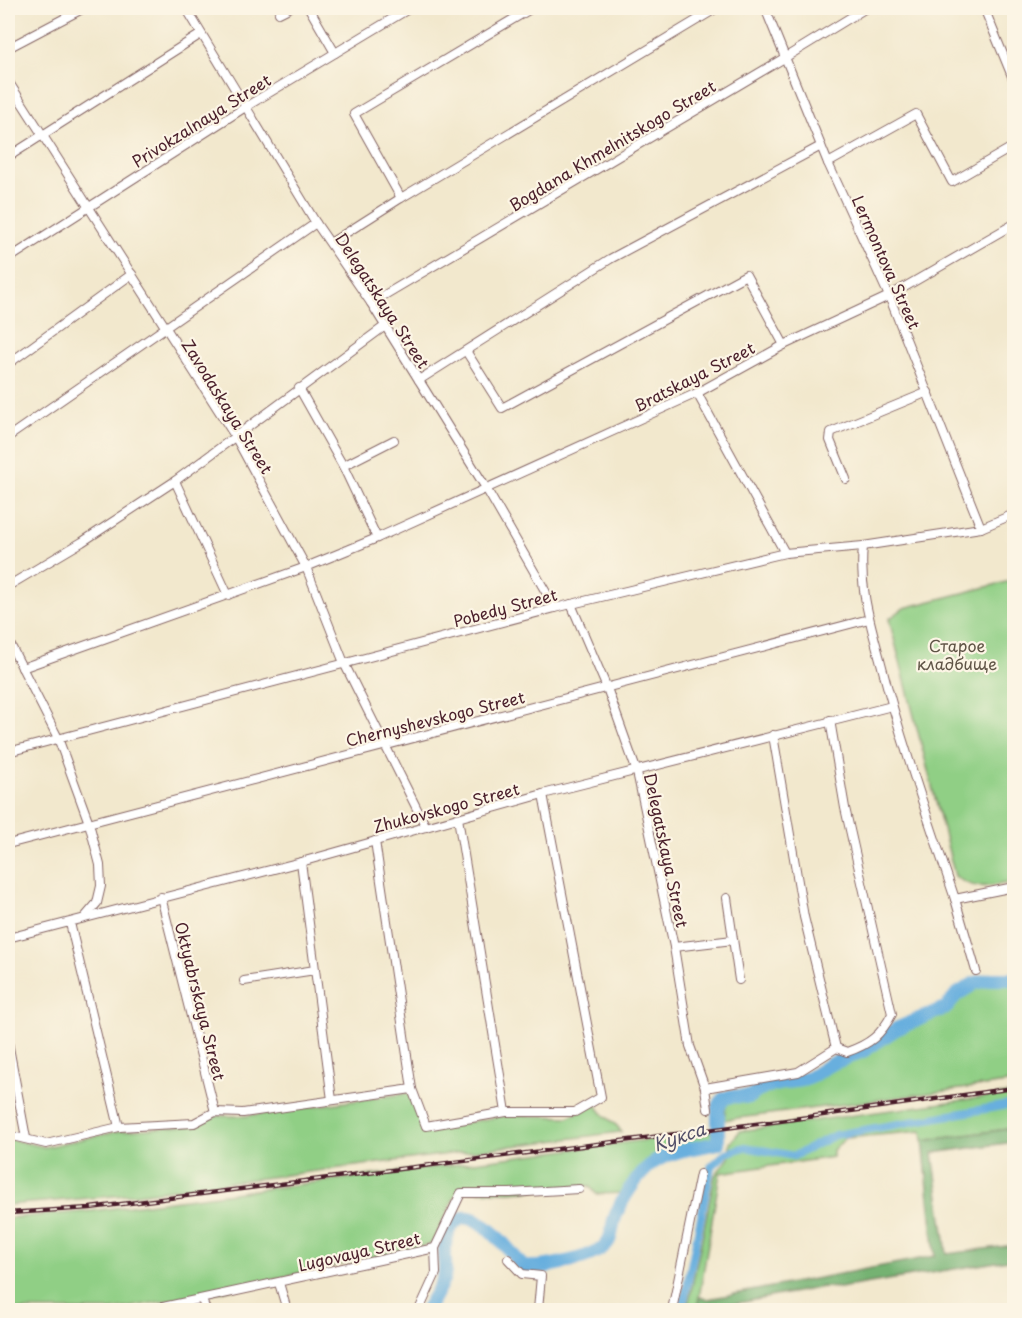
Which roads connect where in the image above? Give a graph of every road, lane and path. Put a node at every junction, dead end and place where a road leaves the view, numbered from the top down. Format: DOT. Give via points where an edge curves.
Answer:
graph roads {
  1 [pos="84,8"];
  2 [pos="186,8"];
  3 [pos="289,8"];
  4 [pos="309,8"];
  5 [pos="410,8"];
  6 [pos="532,8"];
  7 [pos="717,8"];
  8 [pos="765,8"];
  9 [pos="866,8"];
  10 [pos="984,8"];
  11 [pos="279,13"];
  12 [pos="201,34"];
  13 [pos="8,48"];
  14 [pos="335,53"];
  15 [pos="786,57"];
  16 [pos="8,81"];
  17 [pos="1014,81"];
  18 [pos="247,106"];
  19 [pos="41,134"];
  20 [pos="821,146"];
  21 [pos="1014,146"];
  22 [pos="8,157"];
  23 [pos="828,163"];
  24 [pos="401,198"];
  25 [pos="87,207"];
  26 [pos="316,223"];
  27 [pos="1014,224"];
  28 [pos="332,242"];
  29 [pos="8,259"];
  30 [pos="132,274"];
  31 [pos="889,296"];
  32 [pos="371,303"];
  33 [pos="385,326"];
  34 [pos="164,328"];
  35 [pos="784,345"];
  36 [pos="466,351"];
  37 [pos="8,364"];
  38 [pos="419,380"];
  39 [pos="299,388"];
  40 [pos="928,392"];
  41 [pos="697,393"];
  42 [pos="235,436"];
  43 [pos="8,437"];
  44 [pos="394,440"];
  45 [pos="343,466"];
  46 [pos="846,479"];
  47 [pos="175,481"];
  48 [pos="486,488"];
  49 [pos="1014,514"];
  50 [pos="981,528"];
  51 [pos="377,538"];
  52 [pos="862,546"];
  53 [pos="784,553"];
  54 [pos="306,567"];
  55 [pos="8,586"];
  56 [pos="228,595"];
  57 [pos="571,604"];
  58 [pos="555,608"];
  59 [pos="869,619"];
  60 [pos="8,640"];
  61 [pos="344,663"];
  62 [pos="22,668"];
  63 [pos="607,688"];
  64 [pos="892,706"];
  65 [pos="830,720"];
  66 [pos="773,735"];
  67 [pos="58,738"];
  68 [pos="386,745"];
  69 [pos="8,752"];
  70 [pos="637,772"];
  71 [pos="543,794"];
  72 [pos="458,818"];
  73 [pos="89,823"];
  74 [pos="426,827"];
  75 [pos="375,841"];
  76 [pos="8,844"];
  77 [pos="301,862"];
  78 [pos="1014,887"];
  79 [pos="161,897"];
  80 [pos="727,898"];
  81 [pos="955,899"];
  82 [pos="85,917"];
  83 [pos="70,923"];
  84 [pos="8,938"];
  85 [pos="733,940"];
  86 [pos="674,947"];
  87 [pos="315,970"];
  88 [pos="976,971"];
  89 [pos="739,980"];
  90 [pos="244,981"];
  91 [pos="8,1042"];
  92 [pos="836,1048"];
  93 [pos="705,1088"];
  94 [pos="411,1089"];
  95 [pos="332,1100"];
  96 [pos="708,1109"];
  97 [pos="215,1112"];
  98 [pos="506,1112"];
  99 [pos="119,1127"];
  100 [pos="8,1135"];
  101 [pos="26,1138"];
  102 [pos="700,1174"];
  103 [pos="579,1189"];
  104 [pos="435,1248"];
  105 [pos="508,1259"];
  106 [pos="279,1283"];
  107 [pos="202,1300"];
  108 [pos="149,1311"];
  109 [pos="206,1311"];
  110 [pos="287,1311"];
  111 [pos="419,1311"];
  112 [pos="538,1311"];
  113 [pos="672,1311"];
  1 -- 13 [label="street"];
  2 -- 12 [label="street, Delegatskaya Street"];
  3 -- 11 [label="street"];
  4 -- 14 [label="street"];
  5 -- 14 [label="street, Privokzalnaya Street"];
  6 -- 24 [label="street" via="354,114"];
  7 -- 24 [label="street"];
  8 -- 15 [label="street, Lermontova Street"];
  9 -- 15 [label="street, Bogdana Khmelnitskogo Street"];
  10 -- 17 [label="street"];
  12 -- 18 [label="street, Delegatskaya Street"];
  12 -- 19 [label="street"];
  14 -- 18 [label="street, Privokzalnaya Street"];
  15 -- 20 [label="street, Lermontova Street"];
  15 -- 32 [label="street, Bogdana Khmelnitskogo Street"];
  16 -- 19 [label="street, Zavodaskaya Street"];
  18 -- 25 [label="street, Privokzalnaya Street"];
  18 -- 26 [label="street, Delegatskaya Street"];
  19 -- 22 [label="street"];
  19 -- 25 [label="street, Zavodaskaya Street"];
  20 -- 23 [label="street, Lermontova Street"];
  20 -- 36 [label="street" via="610,259"];
  21 -- 23 [label="street" via="952,182 916,114"];
  23 -- 31 [label="street, Lermontova Street"];
  24 -- 28 [label="street"];
  25 -- 29 [label="street, Privokzalnaya Street"];
  25 -- 30 [label="street, Zavodaskaya Street"];
  26 -- 28 [label="street, Delegatskaya Street"];
  26 -- 34 [label="street"];
  27 -- 31 [label="street, Bratskaya Street"];
  28 -- 32 [label="street, Delegatskaya Street"];
  30 -- 34 [label="street, Zavodaskaya Street"];
  30 -- 37 [label="street"];
  31 -- 35 [label="street, Bratskaya Street"];
  31 -- 40 [label="street, Lermontova Street"];
  32 -- 33 [label="street, Delegatskaya Street"];
  33 -- 38 [label="street, Delegatskaya Street"];
  33 -- 39 [label="street"];
  34 -- 42 [label="street, Zavodaskaya Street"];
  34 -- 43 [label="street"];
  35 -- 36 [label="street" via="746,275 502,408"];
  35 -- 41 [label="street, Bratskaya Street"];
  36 -- 38 [label="street"];
  38 -- 48 [label="street, Delegatskaya Street"];
  39 -- 42 [label="street"];
  39 -- 45 [label="street"];
  40 -- 46 [label="street" via="831,432 830,440"];
  40 -- 50 [label="street, Lermontova Street"];
  41 -- 48 [label="street, Bratskaya Street"];
  41 -- 53 [label="street"];
  42 -- 47 [label="street"];
  42 -- 54 [label="street, Zavodaskaya Street"];
  44 -- 45 [label="street"];
  45 -- 51 [label="street"];
  47 -- 55 [label="street"];
  47 -- 56 [label="street"];
  48 -- 51 [label="street, Bratskaya Street"];
  48 -- 58 [label="street, Delegatskaya Street"];
  49 -- 50 [label="street, Pobedy Street"];
  50 -- 52 [label="street, Pobedy Street"];
  51 -- 54 [label="street, Bratskaya Street"];
  52 -- 53 [label="street, Pobedy Street"];
  52 -- 59 [label="street" via="860,575"];
  53 -- 57 [label="street, Pobedy Street"];
  54 -- 56 [label="street, Bratskaya Street"];
  54 -- 61 [label="street, Zavodaskaya Street"];
  56 -- 62 [label="street, Bratskaya Street"];
  57 -- 58 [label="street, Pobedy Street"];
  57 -- 63 [label="street, Delegatskaya Street"];
  58 -- 61 [label="street, Pobedy Street"];
  59 -- 63 [label="street, Chernyshevskogo Street"];
  59 -- 64 [label="street"];
  60 -- 62 [label="street"];
  61 -- 67 [label="street, Pobedy Street"];
  61 -- 68 [label="street, Zavodaskaya Street"];
  62 -- 67 [label="street"];
  63 -- 68 [label="street, Chernyshevskogo Street"];
  63 -- 70 [label="street, Delegatskaya Street"];
  64 -- 65 [label="street, Zhukovskogo Street"];
  64 -- 81 [label="street"];
  65 -- 66 [label="street, Zhukovskogo Street"];
  65 -- 92 [label="street" via="845,808 892,1014 881,1034 863,1046 847,1052"];
  66 -- 70 [label="street, Zhukovskogo Street"];
  66 -- 92 [label="street" via="804,917"];
  67 -- 69 [label="street, Pobedy Street"];
  67 -- 73 [label="street"];
  68 -- 73 [label="street, Chernyshevskogo Street"];
  68 -- 74 [label="street, Zavodaskaya Street"];
  70 -- 71 [label="street, Zhukovskogo Street"];
  70 -- 86 [label="street, Delegatskaya Street"];
  71 -- 72 [label="street, Zhukovskogo Street"];
  71 -- 98 [label="street" via="601,1097 575,1112"];
  72 -- 74 [label="street, Zhukovskogo Street"];
  72 -- 98 [label="street"];
  73 -- 76 [label="street, Chernyshevskogo Street"];
  73 -- 82 [label="street" via="101,886 97,903"];
  74 -- 75 [label="street, Zhukovskogo Street"];
  75 -- 77 [label="street, Zhukovskogo Street"];
  75 -- 94 [label="street"];
  77 -- 79 [label="street, Zhukovskogo Street"];
  77 -- 87 [label="street"];
  78 -- 81 [label="street"];
  79 -- 82 [label="street, Zhukovskogo Street"];
  79 -- 97 [label="street, Oktyabrskaya Street"];
  80 -- 85 [label="street"];
  81 -- 88 [label="street"];
  82 -- 83 [label="street, Zhukovskogo Street"];
  83 -- 84 [label="street, Zhukovskogo Street"];
  83 -- 99 [label="street"];
  85 -- 86 [label="street"];
  85 -- 89 [label="street"];
  86 -- 93 [label="street, Delegatskaya Street" via="690,1046"];
  87 -- 90 [label="street"];
  87 -- 95 [label="street"];
  91 -- 101 [label="street"];
  92 -- 93 [label="street" via="798,1072"];
  93 -- 96 [label="street, Delegatskaya Street"];
  94 -- 95 [label="street"];
  94 -- 98 [label="street" via="426,1126"];
  95 -- 97 [label="street" via="243,1113"];
  97 -- 99 [label="street" via="194,1123"];
  99 -- 101 [label="street" via="46,1144"];
  100 -- 101 [label="street"];
  102 -- 113 [label="street"];
  103 -- 104 [label="street, Lugovaya Street" via="461,1193"];
  104 -- 106 [label="street, Lugovaya Street"];
  104 -- 111 [label="street" via="436,1273"];
  105 -- 112 [label="street" via="522,1274 541,1276"];
  106 -- 107 [label="street, Lugovaya Street"];
  106 -- 110 [label="street"];
  107 -- 108 [label="street, Lugovaya Street"];
  107 -- 109 [label="street"];
}
